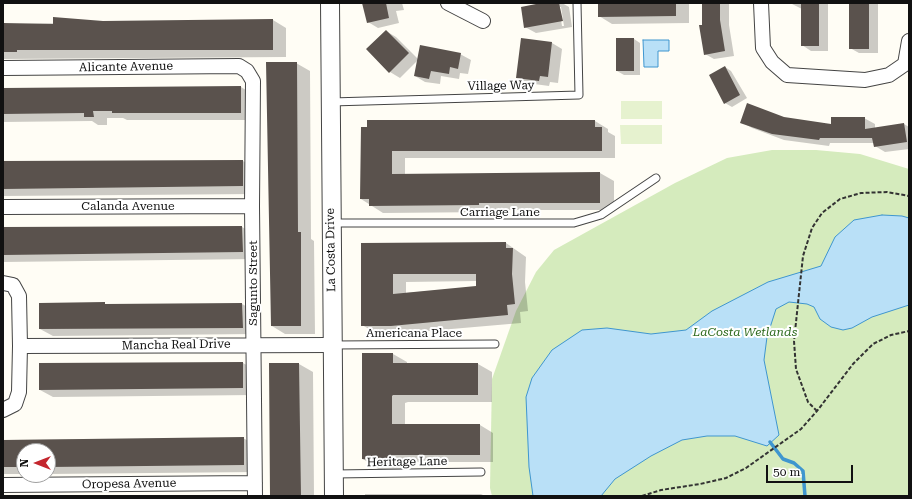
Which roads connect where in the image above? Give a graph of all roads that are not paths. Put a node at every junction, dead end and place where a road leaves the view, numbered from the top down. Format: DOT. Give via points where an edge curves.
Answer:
graph roads {
  1 [pos="330,3"];
  2 [pos="448,3"];
  3 [pos="577,3"];
  4 [pos="761,3"];
  5 [pos="483,21"];
  6 [pos="909,41"];
  7 [pos="3,68"];
  8 [pos="247,71"];
  9 [pos="331,102"];
  10 [pos="656,178"];
  11 [pos="3,206"];
  12 [pos="252,206"];
  13 [pos="331,223"];
  14 [pos="3,283"];
  15 [pos="253,344"];
  16 [pos="495,344"];
  17 [pos="332,345"];
  18 [pos="20,346"];
  19 [pos="3,410"];
  20 [pos="480,472"];
  21 [pos="334,474"];
  22 [pos="3,485"];
  23 [pos="255,489"];
  24 [pos="334,496"];
  1 -- 9 [label="street, La Costa Drive"];
  2 -- 5 [label="street"];
  3 -- 9 [label="lane, Village Way" via="579,95"];
  4 -- 6 [label="street" via="763,48 772,62 787,76 865,80 889,75 905,64"];
  7 -- 8 [label="street, Alicante Avenue" via="239,66"];
  8 -- 12 [label="street, Sagunto Street" via="253,81"];
  9 -- 13 [label="street, La Costa Drive"];
  10 -- 13 [label="lane, Carriage Lane" via="601,215 574,223"];
  11 -- 12 [label="street, Calanda Avenue"];
  12 -- 15 [label="street, Sagunto Street"];
  13 -- 17 [label="street, La Costa Drive"];
  14 -- 18 [label="street" via="13,285 19,296"];
  15 -- 17 [label="street, Mancha Real Drive"];
  15 -- 18 [label="street, Mancha Real Drive"];
  15 -- 23 [label="street, Sagunto Street"];
  16 -- 17 [label="lane, Americana Place"];
  17 -- 21 [label="street, La Costa Drive"];
  18 -- 19 [label="street" via="19,392 15,404"];
  20 -- 21 [label="lane, Heritage Lane"];
  21 -- 24 [label="street, La Costa Drive"];
  22 -- 23 [label="street, Oropesa Avenue"];
}
